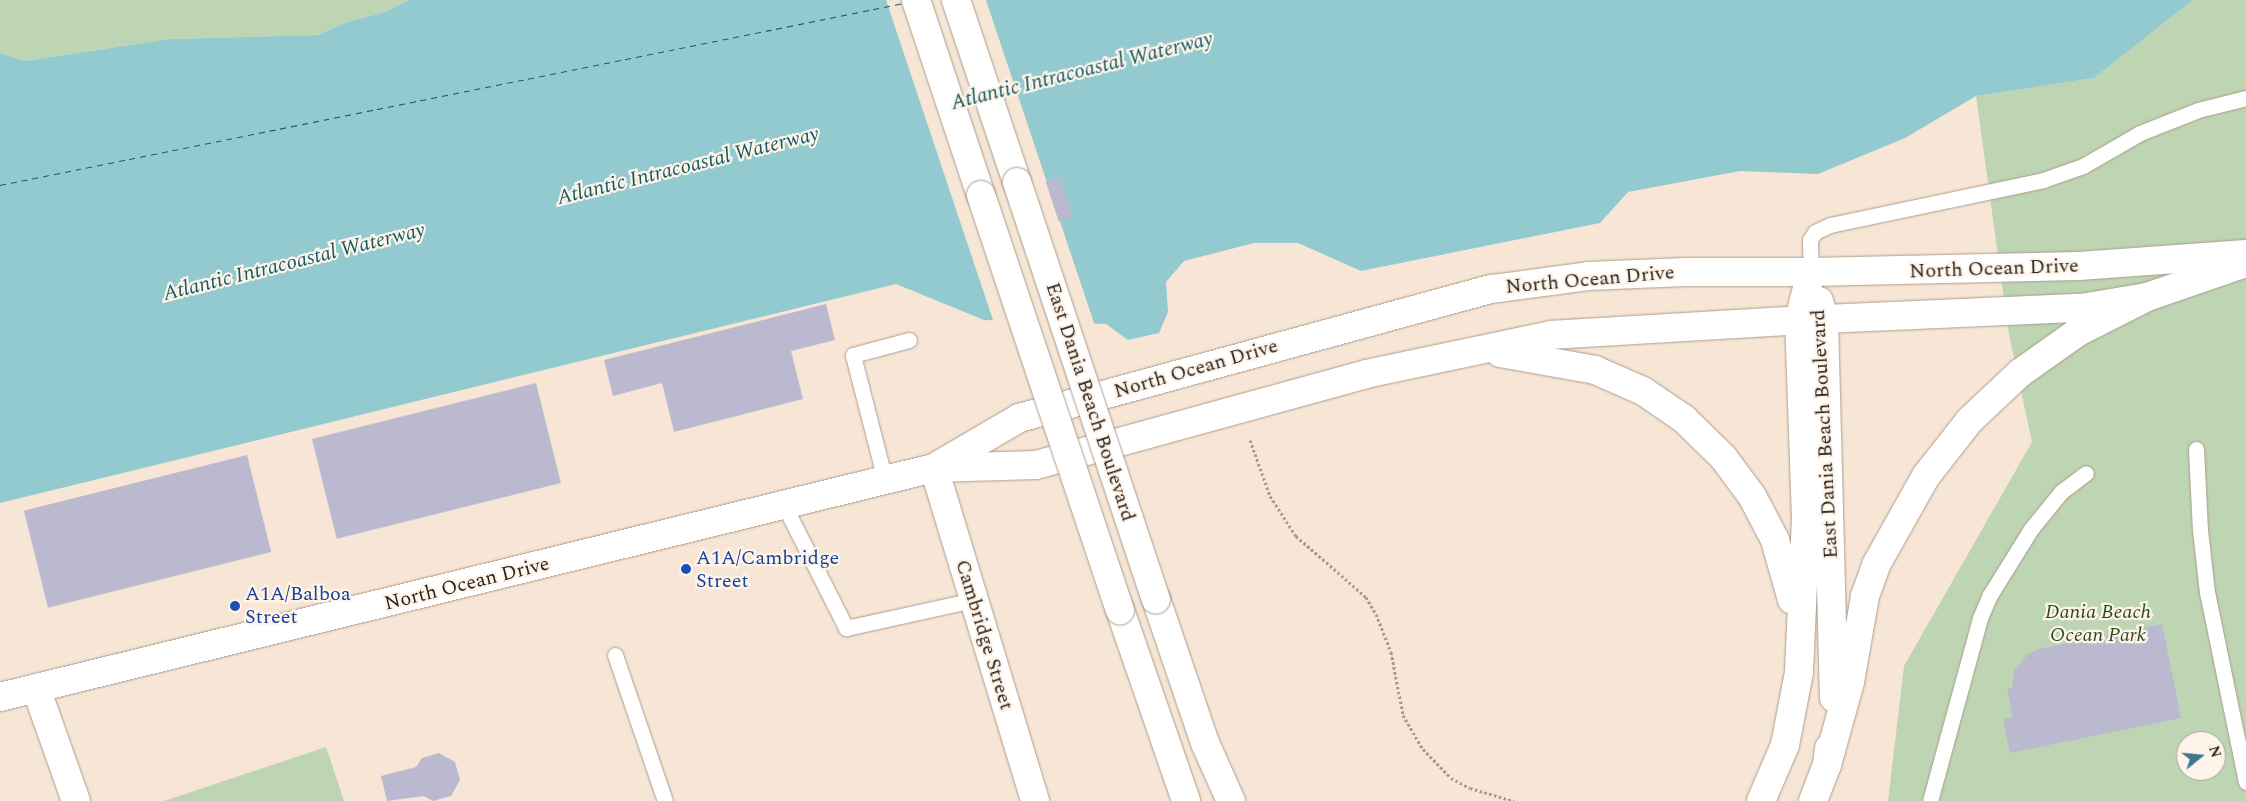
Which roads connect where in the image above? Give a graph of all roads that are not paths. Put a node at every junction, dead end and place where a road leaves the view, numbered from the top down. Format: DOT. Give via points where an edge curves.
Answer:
graph roads {
  1 [pos="916,0"];
  2 [pos="956,0"];
  3 [pos="2246,98"];
  4 [pos="2246,254"];
  5 [pos="2246,263"];
  6 [pos="1812,272"];
  7 [pos="2147,297"];
  8 [pos="1811,320"];
  9 [pos="909,340"];
  10 [pos="1458,354"];
  11 [pos="2196,449"];
  12 [pos="934,468"];
  13 [pos="2086,473"];
  14 [pos="885,480"];
  15 [pos="784,506"];
  16 [pos="973,600"];
  17 [pos="1798,640"];
  18 [pos="615,655"];
  19 [pos="36,688"];
  20 [pos="0,697"];
  21 [pos="1827,765"];
  22 [pos="2246,782"];
  23 [pos="76,801"];
  24 [pos="666,801"];
  25 [pos="1035,801"];
  26 [pos="1186,801"];
  27 [pos="1231,801"];
  28 [pos="1761,801"];
  29 [pos="1813,801"];
  30 [pos="1930,801"];
  1 -- 26 [label="main road, East Dania Beach Boulevard, bridge"];
  2 -- 27 [label="main road, East Dania Beach Boulevard, bridge" via="1205,743"];
  3 -- 6 [label="lane" via="2198,110 2140,133 2083,166 2043,180 1830,225 1815,232 1810,240"];
  4 -- 6 [label="main road, North Ocean Drive" via="2080,266"];
  5 -- 7 [label="main road, North Ocean Drive"];
  6 -- 8 [label="main road, East Dania Beach Boulevard"];
  6 -- 12 [label="main road, North Ocean Drive" via="1588,276 1492,289 1019,418"];
  7 -- 8 [label="main road, North Ocean Drive" via="2057,310"];
  7 -- 21 [label="main road" via="2078,332 2020,373 1970,420 1926,476 1873,573 1842,717"];
  8 -- 10 [label="main road, North Ocean Drive" via="1569,332"];
  8 -- 17 [label="main road, East Dania Beach Boulevard" via="1806,519"];
  8 -- 21 [label="main road, East Dania Beach Boulevard" via="1835,665"];
  9 -- 14 [label="lane" via="853,355"];
  10 -- 12 [label="main road, North Ocean Drive" via="1366,374 1036,465"];
  10 -- 17 [label="main road" via="1526,355 1595,370 1643,391 1684,419 1723,457 1764,518 1789,584"];
  11 -- 22 [label="lane" via="2205,574"];
  12 -- 14 [label="main road, North Ocean Drive"];
  12 -- 16 [label="main road, Cambridge Street"];
  13 -- 30 [label="lane" via="2061,492 2031,529 1990,595 1980,618"];
  14 -- 15 [label="main road, North Ocean Drive"];
  15 -- 16 [label="lane" via="846,628"];
  15 -- 19 [label="main road, North Ocean Drive"];
  16 -- 25 [label="main road, Cambridge Street"];
  17 -- 28 [label="main road, East Dania Beach Boulevard" via="1799,672 1794,711 1773,779"];
  18 -- 24 [label="lane"];
  19 -- 20 [label="main road, North Ocean Drive"];
  19 -- 23 [label="main road"];
  21 -- 29 [label="main road, East Dania Beach Boulevard"];
}
